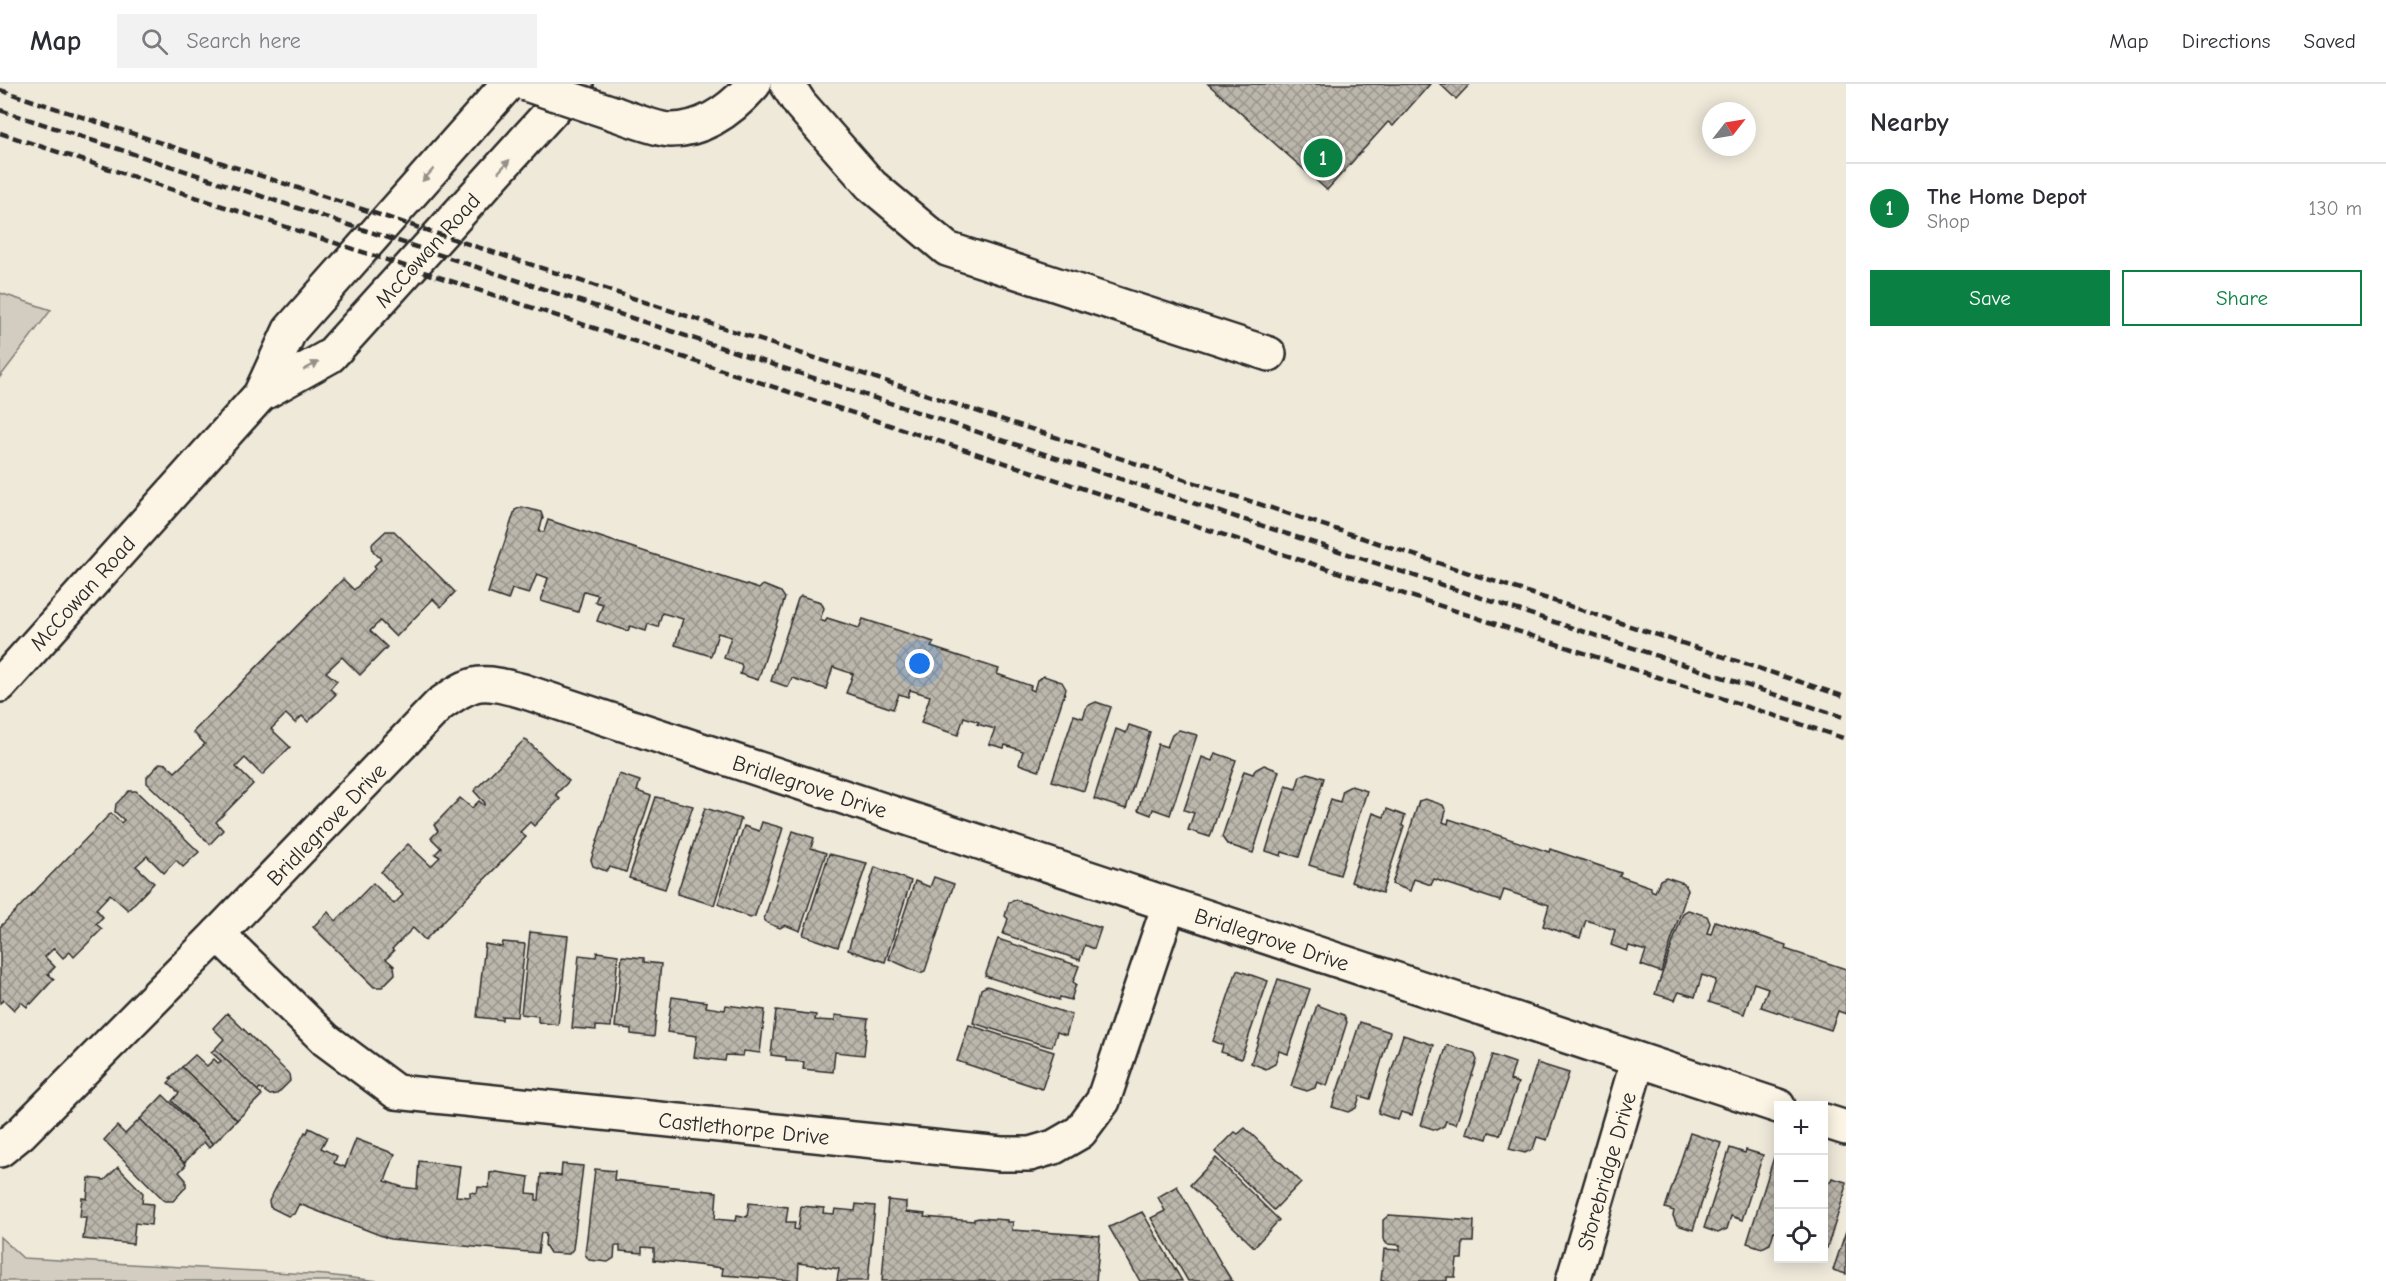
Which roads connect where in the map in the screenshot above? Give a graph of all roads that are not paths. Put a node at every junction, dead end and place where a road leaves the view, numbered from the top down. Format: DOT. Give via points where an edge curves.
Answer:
graph roads {
  1 [pos="508,84"];
  2 [pos="526,84"];
  3 [pos="576,84"];
  4 [pos="754,84"];
  5 [pos="787,84"];
  6 [pos="1269,354"];
  7 [pos="260,395"];
  8 [pos="0,685"];
  9 [pos="1169,905"];
  10 [pos="218,934"];
  11 [pos="1638,1060"];
  12 [pos="1774,1104"];
  13 [pos="1828,1122"];
  14 [pos="1846,1128"];
  15 [pos="0,1150"];
  16 [pos="1574,1281"];
  1 -- 7 [label="street, McCowan Road, one-way" via="290,330"];
  2 -- 4 [label="street, bridge" via="670,130 700,125 722,114"];
  7 -- 3 [label="street, McCowan Road, one-way" via="330,356"];
  5 -- 6 [label="street" via="871,185 947,249"];
  7 -- 8 [label="street, McCowan Road"];
  9 -- 10 [label="street, Bridlegrove Drive" via="491,683 464,687 439,705"];
  9 -- 10 [label="street, Castlethorpe Drive" via="1103,1101 1080,1132 1054,1147 1030,1154 396,1092 326,1040"];
  9 -- 11 [label="street, Bridlegrove Drive"];
  10 -- 15 [label="street, Bridlegrove Drive"];
  11 -- 12 [label="street, Bridlegrove Drive"];
  11 -- 16 [label="street, Storebridge Drive"];
  13 -- 14 [label="street"];
}
